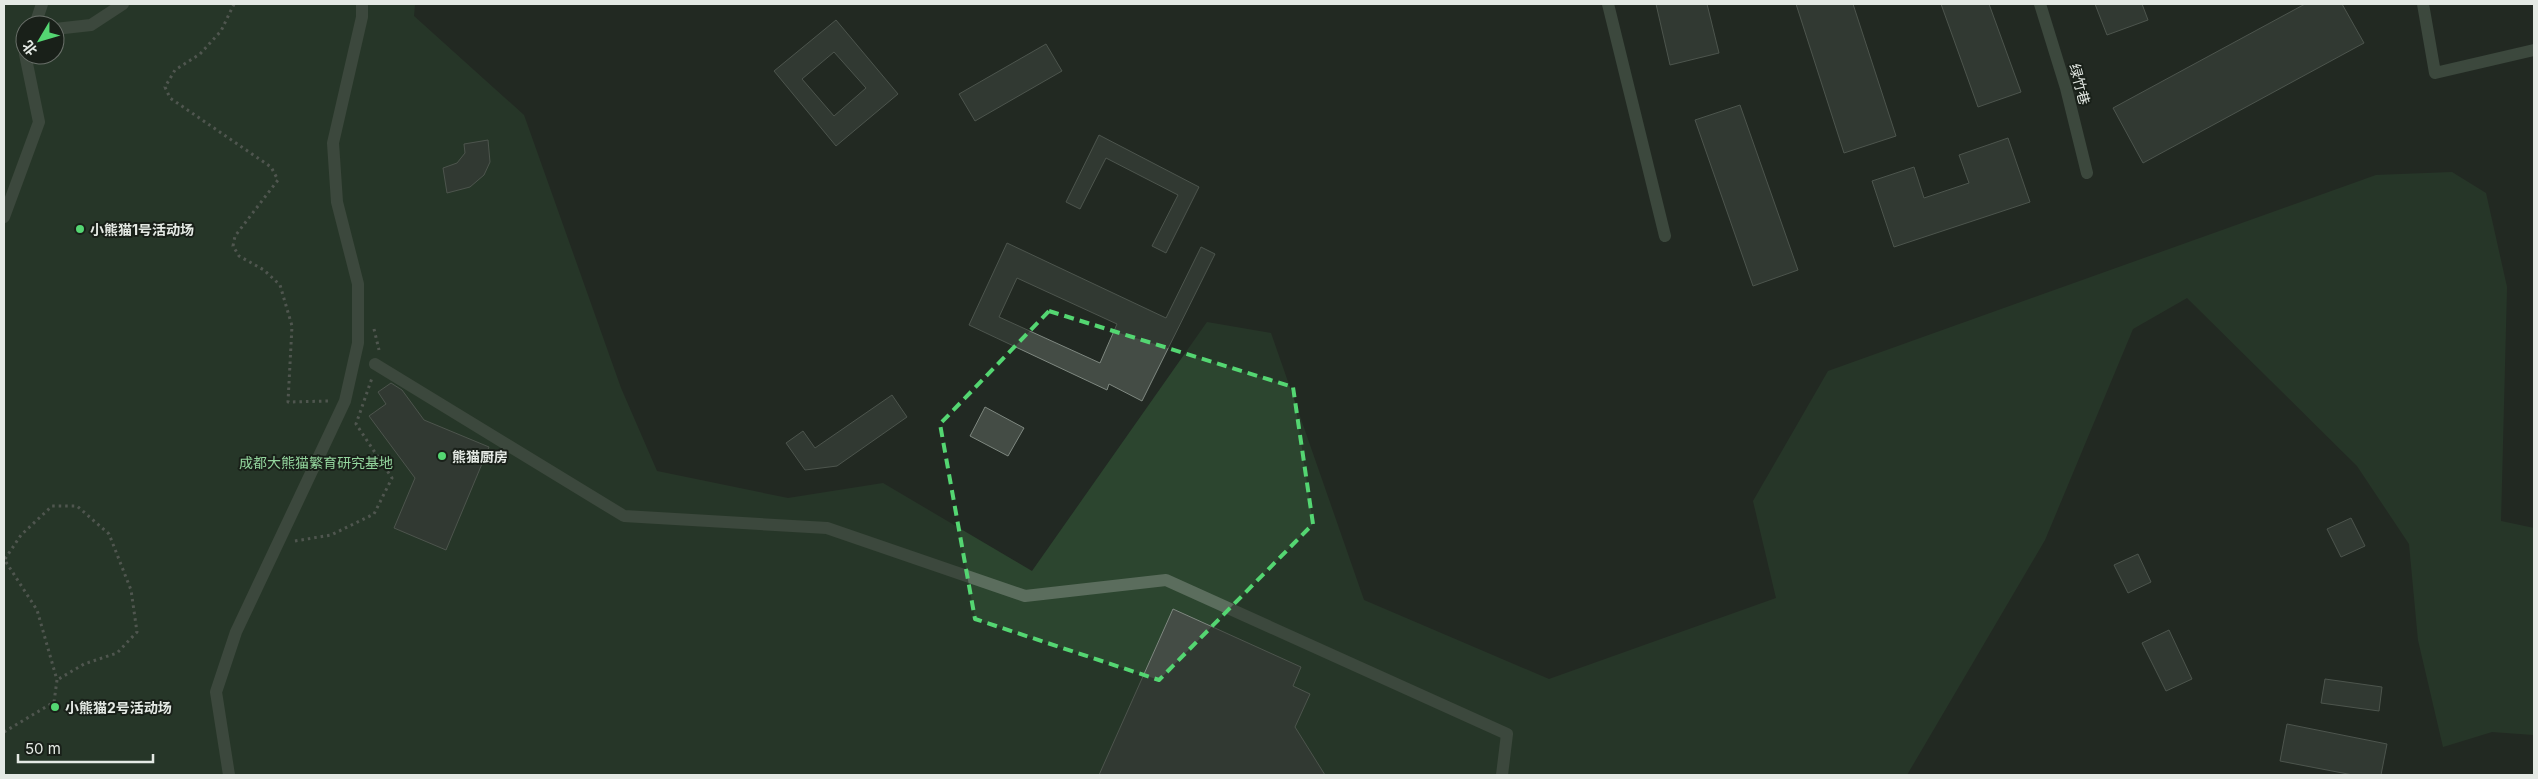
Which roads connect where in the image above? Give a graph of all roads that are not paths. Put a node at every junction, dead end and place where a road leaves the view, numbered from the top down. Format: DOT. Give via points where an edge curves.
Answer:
graph roads {
  1 [pos="123,4"];
  2 [pos="362,4"];
  3 [pos="1608,4"];
  4 [pos="2040,4"];
  5 [pos="2423,4"];
  6 [pos="65,28"];
  7 [pos="2534,50"];
  8 [pos="27,65"];
  9 [pos="2087,173"];
  10 [pos="4,216"];
  11 [pos="1665,236"];
  12 [pos="376,364"];
  13 [pos="229,775"];
  14 [pos="1502,775"];
  1 -- 6 [label="street" via="91,25"];
  2 -- 13 [label="street" via="362,17 333,143 337,202 358,284 358,343 345,401 236,632 216,692"];
  3 -- 11 [label="street"];
  4 -- 9 [label="street, 绿竹巷" via="2066,88"];
  5 -- 7 [label="street" via="2435,73"];
  8 -- 10 [label="street" via="39,122"];
  12 -- 14 [label="street" via="624,516 828,528 1025,596 1166,580 1507,734"];
}
